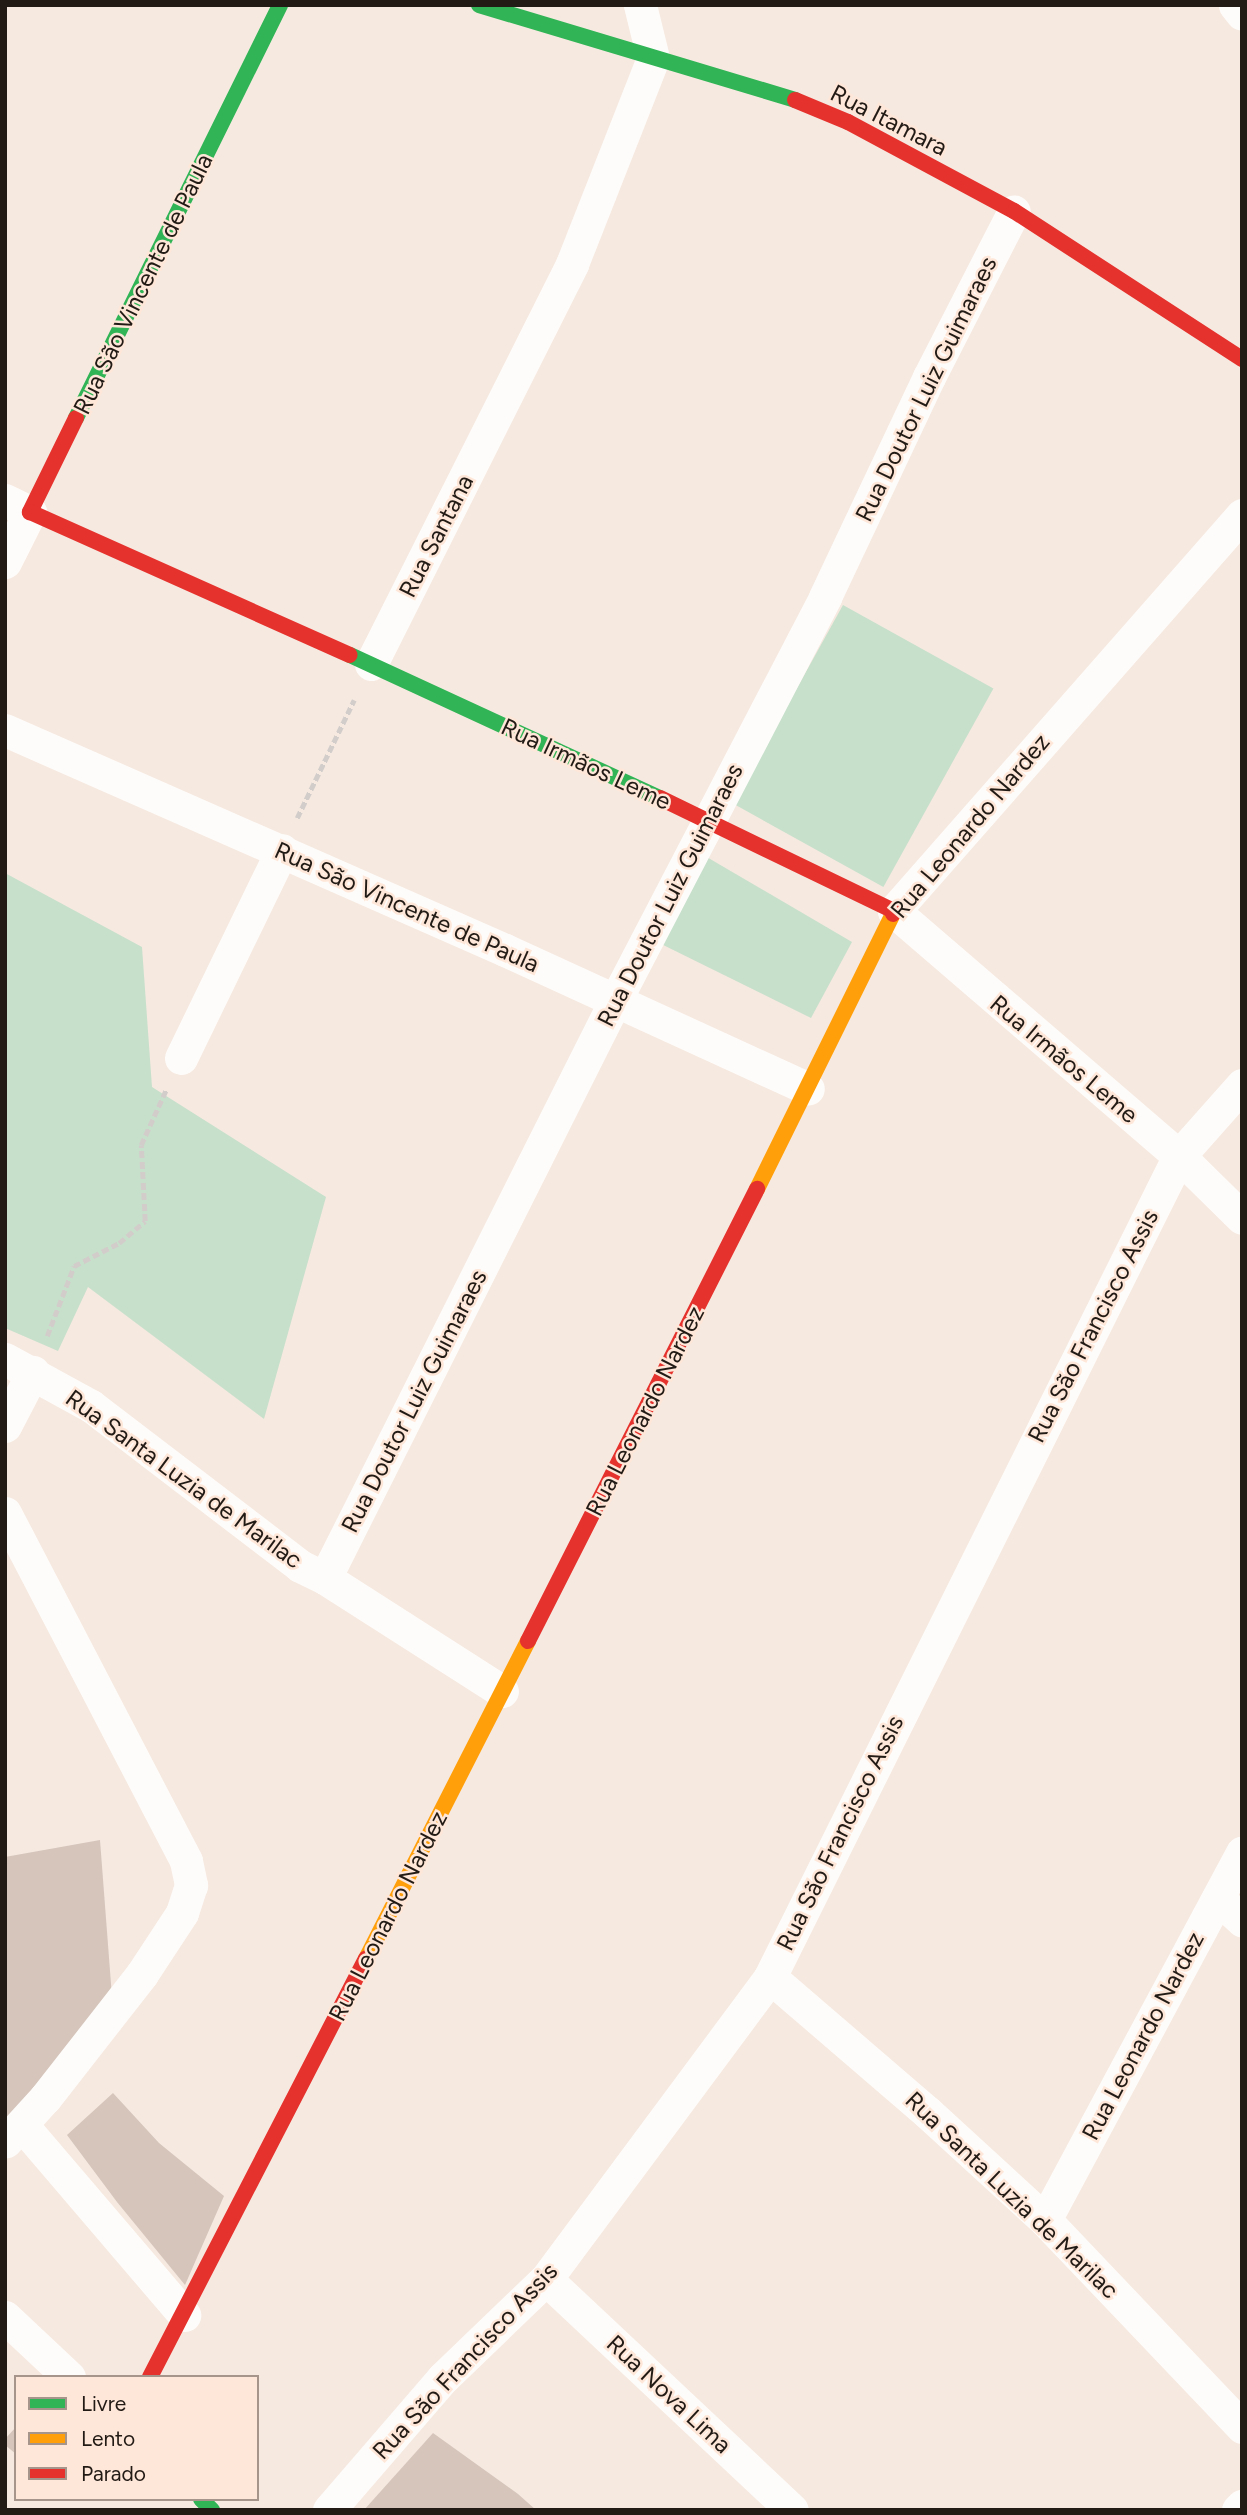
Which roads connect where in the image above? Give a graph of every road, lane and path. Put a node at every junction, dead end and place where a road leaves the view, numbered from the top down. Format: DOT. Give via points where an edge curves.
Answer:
graph roads {
  1 [pos="279,5"];
  2 [pos="479,5"];
  3 [pos="640,5"];
  4 [pos="1235,5"];
  5 [pos="1242,14"];
  6 [pos="653,58"];
  7 [pos="1014,211"];
  8 [pos="1242,359"];
  9 [pos="18,506"];
  10 [pos="1242,515"];
  11 [pos="5,562"];
  12 [pos="371,664"];
  13 [pos="5,730"];
  14 [pos="707,820"];
  15 [pos="282,850"];
  16 [pos="894,911"];
  17 [pos="614,1003"];
  18 [pos="181,1058"];
  19 [pos="1242,1085"];
  20 [pos="807,1089"];
  21 [pos="1179,1156"];
  22 [pos="1242,1218"];
  23 [pos="19,1366"];
  24 [pos="5,1426"];
  25 [pos="5,1513"];
  26 [pos="325,1578"];
  27 [pos="502,1691"];
  28 [pos="1242,1852"];
  29 [pos="1230,1909"];
  30 [pos="770,1977"];
  31 [pos="13,2134"];
  32 [pos="1045,2220"];
  33 [pos="546,2279"];
  34 [pos="184,2315"];
  35 [pos="5,2317"];
  36 [pos="67,2375"];
  37 [pos="151,2375"];
  38 [pos="1242,2427"];
  39 [pos="329,2510"];
  40 [pos="792,2510"];
  1 -- 9 [label="street, Rua São Vincente de Paula"];
  2 -- 6 [label="street, Rua Itamara"];
  3 -- 6 [label="street"];
  4 -- 5 [label="street"];
  6 -- 7 [label="street, Rua Itamara" via="772,91 836,117"];
  6 -- 12 [label="street, Rua Santana" via="572,264"];
  7 -- 8 [label="street, Rua Itamara"];
  7 -- 14 [label="street, Rua Doutor Luiz Guimaraes" via="825,597"];
  9 -- 11 [label="street, Rua São Vincente de Paula"];
  9 -- 12 [label="street, Rua Irmãos Leme"];
  10 -- 16 [label="street, Rua Leonardo Nardez"];
  12 -- 14 [label="street, Rua Irmãos Leme"];
  12 -- 15 [label="path"];
  13 -- 15 [label="street, Rua São Vincente de Paula"];
  14 -- 16 [label="street, Rua Irmãos Leme"];
  14 -- 17 [label="street, Rua Doutor Luiz Guimaraes"];
  15 -- 17 [label="street, Rua São Vincente de Paula"];
  15 -- 18 [label="street"];
  16 -- 20 [label="street, Rua Leonardo Nardez"];
  16 -- 21 [label="street, Rua Irmãos Leme"];
  17 -- 20 [label="street, Rua São Vincente de Paula"];
  17 -- 26 [label="street, Rua Doutor Luiz Guimaraes"];
  18 -- 23 [label="path" via="141,1145 145,1221 119,1243 74,1266"];
  19 -- 21 [label="street, Rua São Francisco Assis"];
  20 -- 27 [label="street, Rua Leonardo Nardez"];
  21 -- 22 [label="street, Rua Irmãos Leme"];
  21 -- 30 [label="street, Rua São Francisco Assis"];
  23 -- 24 [label="street"];
  23 -- 26 [label="street, Rua Santa Luzia de Marilac" via="91,1406 274,1548"];
  25 -- 31 [label="street" via="186,1861 191,1885 182,1913 142,1974"];
  26 -- 27 [label="street, Rua Santa Luzia de Marilac"];
  27 -- 34 [label="street, Rua Leonardo Nardez"];
  28 -- 29 [label="street, Rua Leonardo Nardez"];
  29 -- 32 [label="street, Rua Leonardo Nardez"];
  30 -- 32 [label="street, Rua Santa Luzia de Marilac"];
  30 -- 33 [label="street, Rua São Francisco Assis"];
  31 -- 34 [label="street"];
  32 -- 38 [label="street, Rua Santa Luzia de Marilac"];
  33 -- 39 [label="street, Rua São Francisco Assis" via="443,2378"];
  33 -- 40 [label="street, Rua Nova Lima"];
  34 -- 37 [label="street, Rua Leonardo Nardez"];
  35 -- 36 [label="street"];
}
